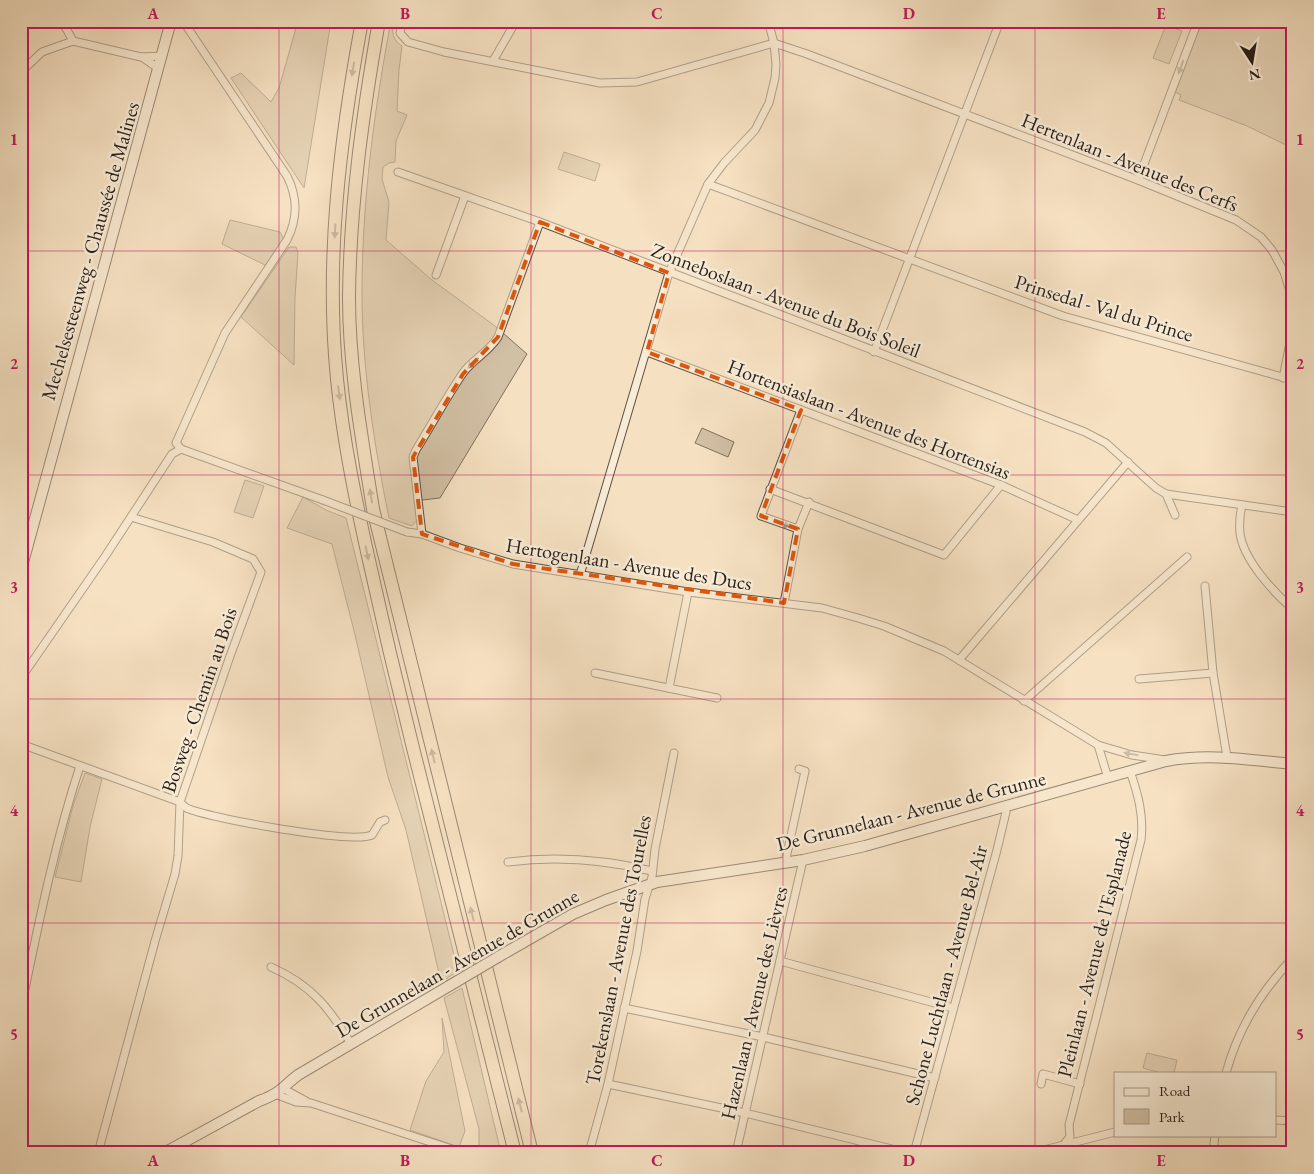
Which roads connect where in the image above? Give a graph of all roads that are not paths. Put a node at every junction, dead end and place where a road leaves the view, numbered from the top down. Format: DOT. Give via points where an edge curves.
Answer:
graph roads {
  1 [pos="62,21"];
  2 [pos="171,21"];
  3 [pos="183,21"];
  4 [pos="362,21"];
  5 [pos="379,21"];
  6 [pos="402,21"];
  7 [pos="516,21"];
  8 [pos="768,21"];
  9 [pos="1000,21"];
  10 [pos="1198,21"];
  11 [pos="73,41"];
  12 [pos="774,43"];
  13 [pos="162,56"];
  14 [pos="141,57"];
  15 [pos="494,61"];
  16 [pos="158,68"];
  17 [pos="21,72"];
  18 [pos="965,115"];
  19 [pos="398,172"];
  20 [pos="1138,180"];
  21 [pos="708,184"];
  22 [pos="465,196"];
  23 [pos="540,222"];
  24 [pos="909,259"];
  25 [pos="669,272"];
  26 [pos="436,275"];
  27 [pos="1293,309"];
  28 [pos="1293,328"];
  29 [pos="647,352"];
  30 [pos="874,352"];
  31 [pos="1282,378"];
  32 [pos="1293,380"];
  33 [pos="801,410"];
  34 [pos="180,449"];
  35 [pos="1128,462"];
  36 [pos="1001,485"];
  37 [pos="770,489"];
  38 [pos="1166,494"];
  39 [pos="809,502"];
  40 [pos="1242,505"];
  41 [pos="1293,512"];
  42 [pos="1175,515"];
  43 [pos="132,517"];
  44 [pos="1078,520"];
  45 [pos="798,529"];
  46 [pos="422,534"];
  47 [pos="1187,557"];
  48 [pos="21,570"];
  49 [pos="580,575"];
  50 [pos="1205,586"];
  51 [pos="688,592"];
  52 [pos="784,603"];
  53 [pos="1293,609"];
  54 [pos="959,660"];
  55 [pos="594,672"];
  56 [pos="1213,673"];
  57 [pos="21,678"];
  58 [pos="1139,679"];
  59 [pos="669,688"];
  60 [pos="717,698"];
  61 [pos="1024,701"];
  62 [pos="21,744"];
  63 [pos="1098,745"];
  64 [pos="674,752"];
  65 [pos="1227,757"];
  66 [pos="1166,761"];
  67 [pos="1293,764"];
  68 [pos="80,766"];
  69 [pos="799,769"];
  70 [pos="1130,771"];
  71 [pos="1108,778"];
  72 [pos="180,802"];
  73 [pos="1005,806"];
  74 [pos="385,820"];
  75 [pos="802,860"];
  76 [pos="508,862"];
  77 [pos="785,863"];
  78 [pos="652,870"];
  79 [pos="648,885"];
  80 [pos="1293,958"];
  81 [pos="780,961"];
  82 [pos="271,967"];
  83 [pos="21,1008"];
  84 [pos="624,1008"];
  85 [pos="954,1008"];
  86 [pos="764,1037"];
  87 [pos="351,1044"];
  88 [pos="1226,1072"];
  89 [pos="935,1078"];
  90 [pos="608,1084"];
  91 [pos="1041,1084"];
  92 [pos="1080,1084"];
  93 [pos="280,1092"];
  94 [pos="745,1113"];
  95 [pos="1276,1120"];
  96 [pos="1293,1121"];
  97 [pos="1114,1132"];
  98 [pos="1215,1136"];
  99 [pos="1065,1143"];
  100 [pos="460,1152"];
  101 [pos="98,1153"];
  102 [pos="164,1153"];
  103 [pos="515,1153"];
  104 [pos="532,1153"];
  105 [pos="589,1153"];
  106 [pos="736,1153"];
  107 [pos="908,1153"];
  108 [pos="914,1153"];
  109 [pos="1032,1153"];
  110 [pos="1059,1153"];
  111 [pos="1213,1153"];
  1 -- 11 [label="street"];
  2 -- 13 [label="street, Mechelsesteenweg - Chaussée de Malines"];
  3 -- 34 [label="street" via="287,176 296,209 288,240 225,333 176,443"];
  4 -- 103 [label="highway, one-way" via="339,166 334,301 339,396 355,498 388,650"];
  104 -- 5 [label="highway, one-way" via="373,509 362,438 351,334 352,239 357,168"];
  6 -- 15 [label="street" via="400,33 408,42"];
  7 -- 15 [label="street"];
  8 -- 12 [label="street"];
  9 -- 18 [label="street"];
  10 -- 20 [label="street, one-way"];
  11 -- 14 [label="street"];
  11 -- 17 [label="street" via="42,52"];
  12 -- 15 [label="street" via="636,82 600,83"];
  12 -- 18 [label="street, Hertenlaan - Avenue des Cerfs"];
  12 -- 21 [label="street" via="775,78 765,113 755,130"];
  13 -- 14 [label="street"];
  13 -- 16 [label="street, Mechelsesteenweg - Chaussée de Malines"];
  14 -- 16 [label="street"];
  16 -- 48 [label="street, Mechelsesteenweg - Chaussée de Malines"];
  18 -- 20 [label="street, Hertenlaan - Avenue des Cerfs"];
  18 -- 24 [label="street"];
  19 -- 22 [label="street, Zonneboslaan - Avenue du Bois Soleil"];
  20 -- 27 [label="street, Hertenlaan - Avenue des Cerfs" via="1236,220 1261,237 1284,272"];
  21 -- 24 [label="street, Prinsedal - Val du Prince"];
  21 -- 25 [label="street"];
  22 -- 23 [label="street, Zonneboslaan - Avenue du Bois Soleil"];
  22 -- 26 [label="street"];
  23 -- 25 [label="street, Zonneboslaan - Avenue du Bois Soleil"];
  23 -- 46 [label="street, one-way" via="493,346 473,361 463,374 416,450 413,458"];
  24 -- 30 [label="street"];
  24 -- 31 [label="street, Prinsedal - Val du Prince" via="1063,316"];
  25 -- 29 [label="street"];
  25 -- 30 [label="street, Zonneboslaan - Avenue du Bois Soleil"];
  28 -- 31 [label="street"];
  29 -- 33 [label="street, Hortensiaslaan - Avenue des Hortensias"];
  29 -- 49 [label="street"];
  30 -- 35 [label="street, Zonneboslaan - Avenue du Bois Soleil" via="1085,432 1106,443"];
  31 -- 32 [label="street, Prinsedal - Val du Prince"];
  33 -- 36 [label="street, Hortensiaslaan - Avenue des Hortensias"];
  33 -- 37 [label="street"];
  34 -- 43 [label="street" via="172,454"];
  34 -- 46 [label="street, Hertogenlaan - Avenue des Ducs, bridge" via="406,532"];
  35 -- 38 [label="street, Zonneboslaan - Avenue du Bois Soleil"];
  35 -- 44 [label="street"];
  36 -- 39 [label="street" via="944,555"];
  36 -- 44 [label="street, Hortensiaslaan - Avenue des Hortensias"];
  37 -- 39 [label="street"];
  37 -- 45 [label="street, one-way" via="761,516"];
  38 -- 40 [label="street"];
  38 -- 42 [label="street"];
  39 -- 45 [label="street"];
  40 -- 41 [label="street"];
  40 -- 53 [label="street" via="1240,532 1246,550 1272,588"];
  43 -- 57 [label="street"];
  43 -- 72 [label="street, Bosweg - Chemin au Bois" via="213,542 253,559 261,572"];
  44 -- 54 [label="street"];
  45 -- 52 [label="street"];
  46 -- 49 [label="street, Hertogenlaan - Avenue des Ducs" via="514,564"];
  47 -- 61 [label="street"];
  49 -- 51 [label="street, Hertogenlaan - Avenue des Ducs"];
  50 -- 56 [label="street"];
  51 -- 52 [label="street, Hertogenlaan - Avenue des Ducs"];
  51 -- 59 [label="street"];
  52 -- 54 [label="street, Hertogenlaan - Avenue des Ducs" via="822,608 858,618 927,643"];
  54 -- 61 [label="street, Hertogenlaan - Avenue des Ducs"];
  55 -- 59 [label="street"];
  56 -- 58 [label="street"];
  56 -- 65 [label="street"];
  59 -- 60 [label="street"];
  61 -- 63 [label="street, Hertogenlaan - Avenue des Ducs"];
  62 -- 68 [label="street"];
  66 -- 63 [label="street, Hertogenlaan - Avenue des Ducs, one-way"];
  63 -- 71 [label="street"];
  64 -- 78 [label="street, Torekenslaan - Avenue des Tourelles"];
  65 -- 66 [label="street, De Grunnelaan - Avenue de Grunne" via="1197,756"];
  65 -- 67 [label="street, De Grunnelaan - Avenue de Grunne"];
  66 -- 70 [label="street, De Grunnelaan - Avenue de Grunne"];
  68 -- 72 [label="street"];
  68 -- 83 [label="street" via="63,818"];
  69 -- 77 [label="street" via="805,771"];
  70 -- 71 [label="street, De Grunnelaan - Avenue de Grunne"];
  70 -- 92 [label="street, Pleinlaan - Avenue de l'Esplanade" via="1141,809 1141,840"];
  71 -- 73 [label="street, De Grunnelaan - Avenue de Grunne"];
  72 -- 74 [label="street" via="187,808 221,817 314,834 369,836"];
  72 -- 101 [label="street, Bosweg - Chemin au Bois" via="175,874"];
  73 -- 75 [label="street, De Grunnelaan - Avenue de Grunne" via="865,846"];
  73 -- 85 [label="street, Schone Luchtlaan - Avenue Bel-Air"];
  75 -- 77 [label="street, De Grunnelaan - Avenue de Grunne"];
  75 -- 81 [label="street, Hazenlaan - Avenue des Lièvres"];
  76 -- 78 [label="street" via="535,859 589,862"];
  77 -- 79 [label="street, De Grunnelaan - Avenue de Grunne"];
  78 -- 79 [label="street, Torekenslaan - Avenue des Tourelles"];
  79 -- 84 [label="street, Torekenslaan - Avenue des Tourelles"];
  79 -- 87 [label="street, De Grunnelaan - Avenue de Grunne, bridge" via="572,914"];
  80 -- 88 [label="street" via="1255,1006"];
  81 -- 85 [label="street"];
  81 -- 86 [label="street, Hazenlaan - Avenue des Lièvres"];
  82 -- 87 [label="street" via="290,976 319,998"];
  84 -- 86 [label="street"];
  84 -- 90 [label="street, Torekenslaan - Avenue des Tourelles"];
  85 -- 89 [label="street, Schone Luchtlaan - Avenue Bel-Air"];
  86 -- 89 [label="street"];
  86 -- 94 [label="street, Hazenlaan - Avenue des Lièvres"];
  87 -- 93 [label="street, De Grunnelaan - Avenue de Grunne" via="298,1074"];
  89 -- 108 [label="street, Schone Luchtlaan - Avenue Bel-Air"];
  90 -- 94 [label="street"];
  90 -- 105 [label="street, Torekenslaan - Avenue des Tourelles"];
  91 -- 92 [label="street" via="1043,1074"];
  92 -- 99 [label="street, Pleinlaan - Avenue de l'Esplanade" via="1070,1137"];
  93 -- 100 [label="street"];
  93 -- 102 [label="street, De Grunnelaan - Avenue de Grunne"];
  94 -- 106 [label="street, Hazenlaan - Avenue des Lièvres"];
  94 -- 107 [label="street"];
  95 -- 96 [label="street"];
  97 -- 99 [label="street"];
  98 -- 111 [label="street"];
  99 -- 109 [label="street"];
  99 -- 110 [label="street, Pleinlaan - Avenue de l'Esplanade"];
}
